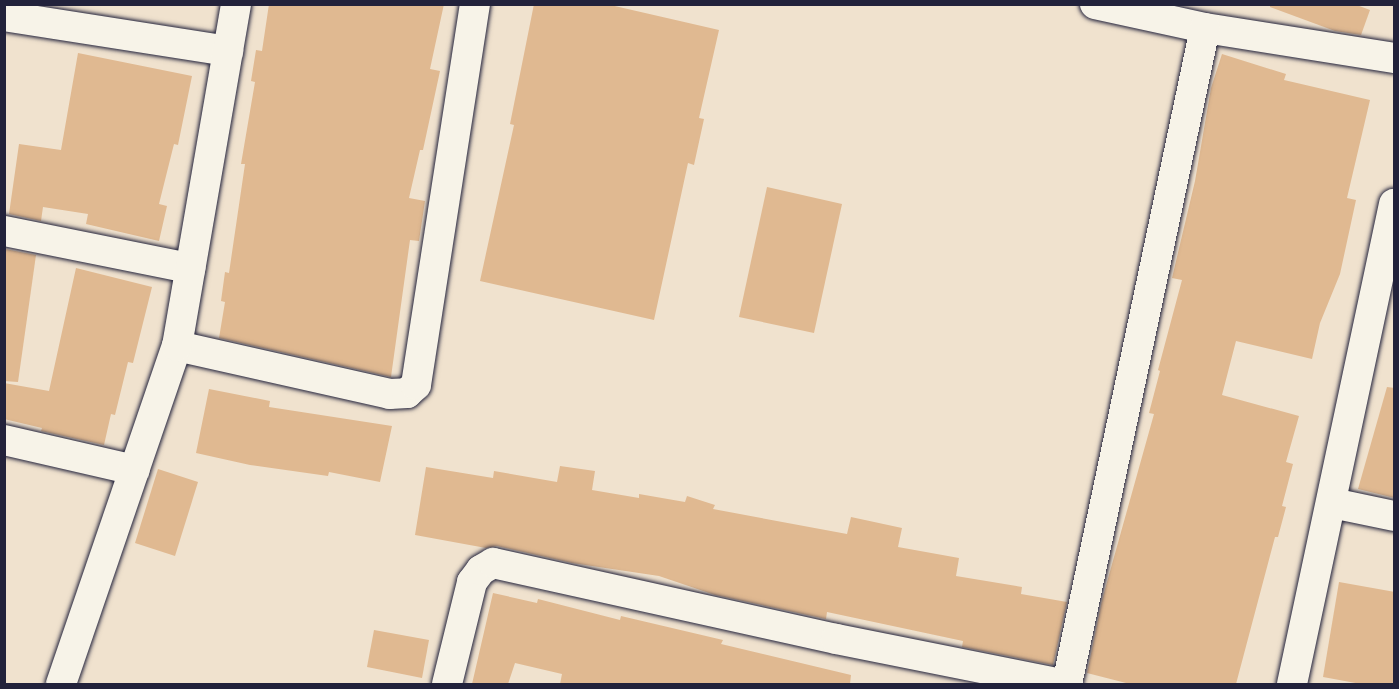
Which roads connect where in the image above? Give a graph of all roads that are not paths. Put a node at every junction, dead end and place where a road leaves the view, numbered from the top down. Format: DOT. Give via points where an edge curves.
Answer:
graph roads {
  1 [pos="236,4"];
  2 [pos="475,4"];
  3 [pos="1095,4"];
  4 [pos="4,16"];
  5 [pos="1205,28"];
  6 [pos="228,51"];
  7 [pos="1395,58"];
  8 [pos="1395,204"];
  9 [pos="4,231"];
  10 [pos="190,268"];
  11 [pos="1383,313"];
  12 [pos="177,346"];
  13 [pos="4,440"];
  14 [pos="135,470"];
  15 [pos="1332,503"];
  16 [pos="1395,516"];
  17 [pos="61,684"];
  18 [pos="447,684"];
  19 [pos="1061,684"];
  20 [pos="1067,684"];
  21 [pos="1292,684"];
  1 -- 6 [label="street"];
  2 -- 12 [label="street" via="416,386 406,393 390,394"];
  3 -- 5 [label="street"];
  4 -- 6 [label="street"];
  5 -- 7 [label="street"];
  5 -- 20 [label="street"];
  6 -- 10 [label="street"];
  8 -- 11 [label="street"];
  9 -- 10 [label="street"];
  10 -- 12 [label="street"];
  11 -- 15 [label="street"];
  12 -- 14 [label="street"];
  13 -- 14 [label="street"];
  14 -- 17 [label="street"];
  15 -- 16 [label="street"];
  15 -- 21 [label="street"];
  18 -- 19 [label="street" via="472,582 493,563"];
}
